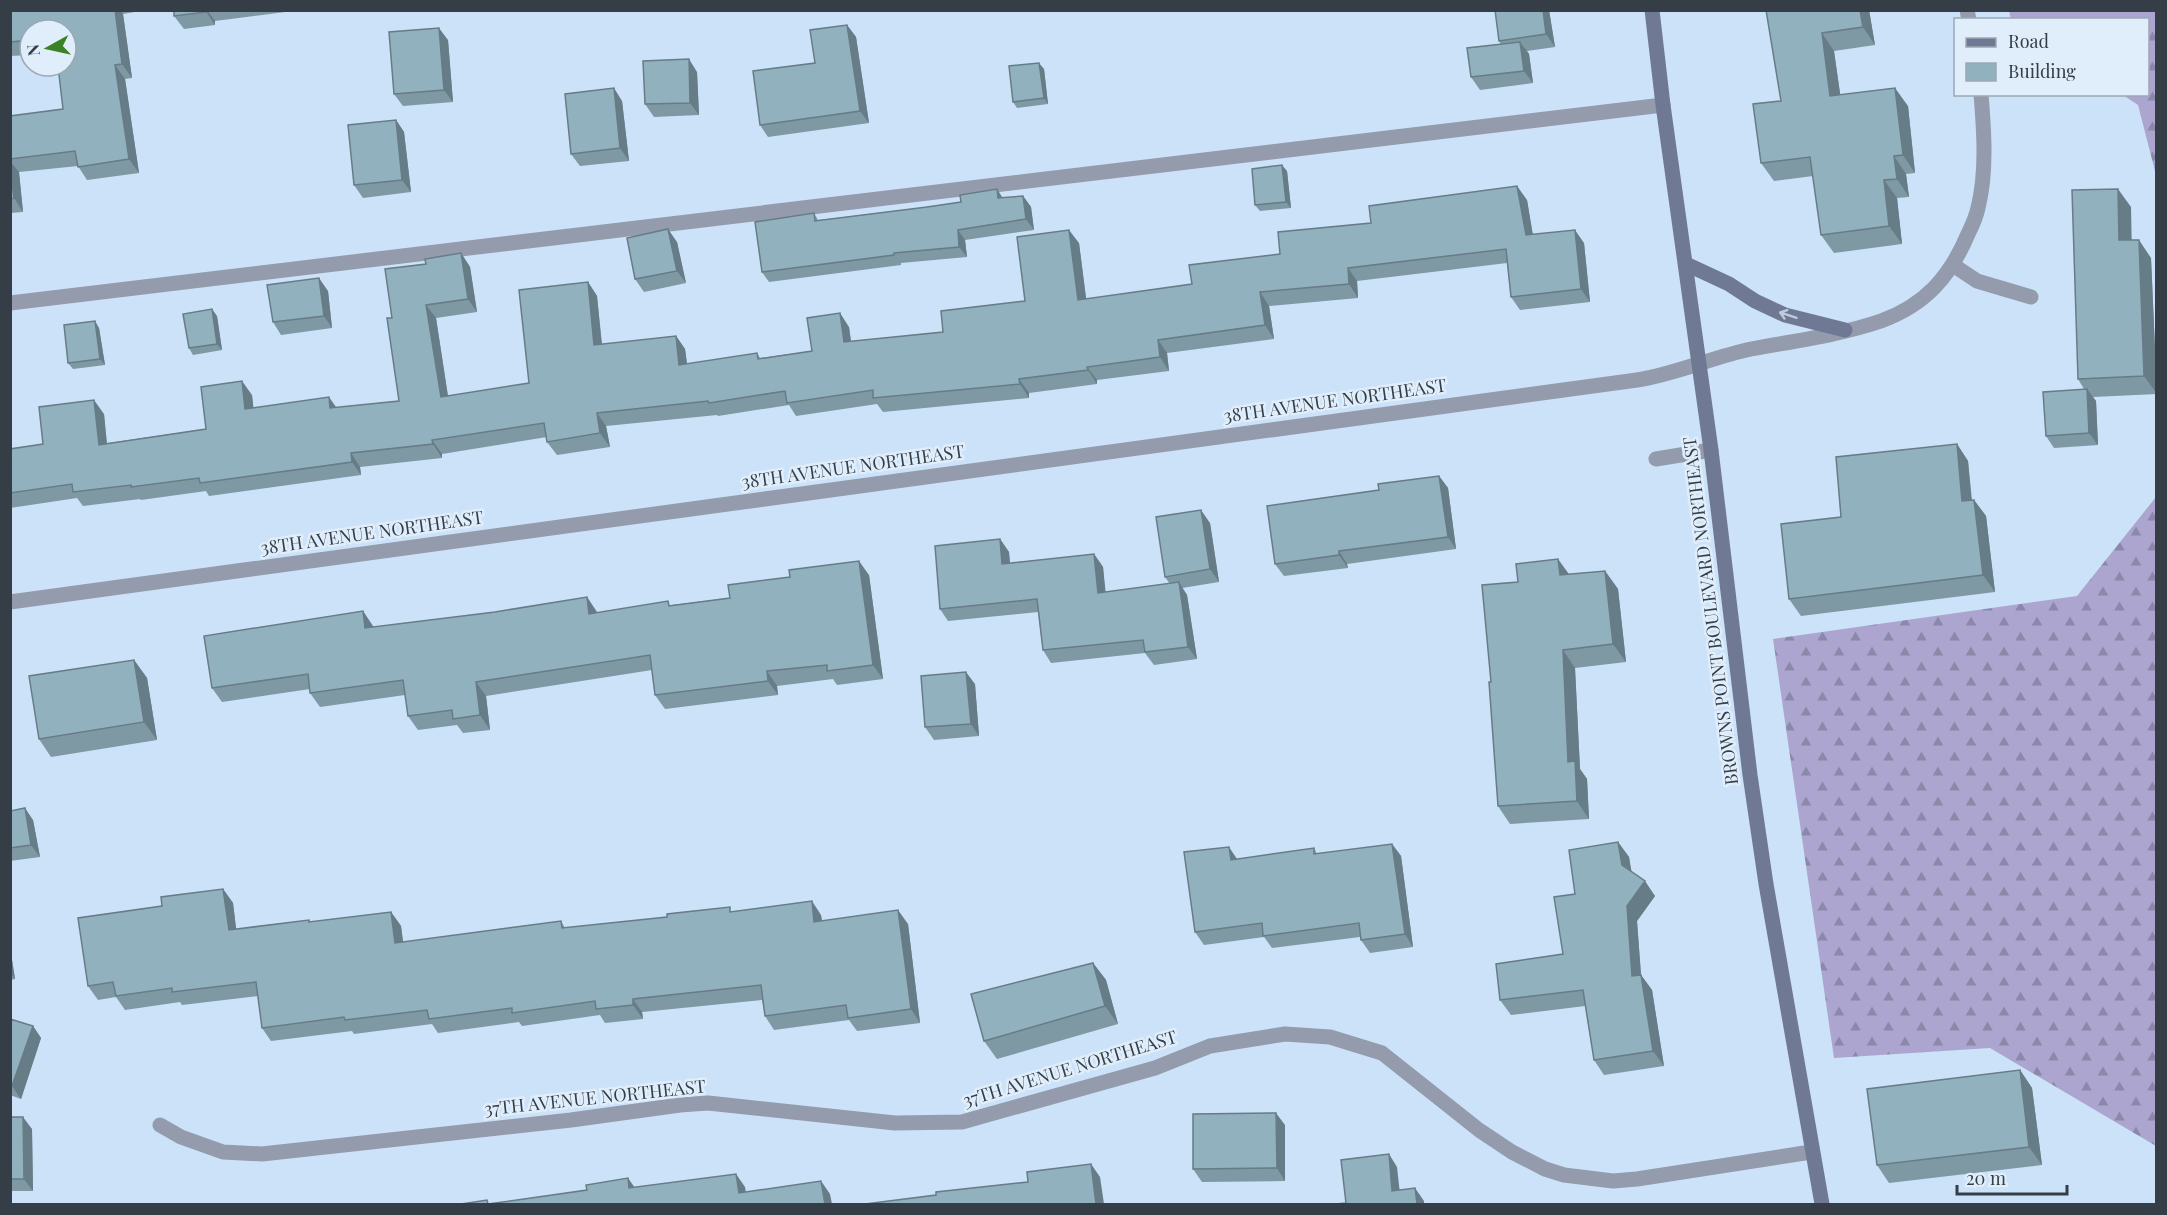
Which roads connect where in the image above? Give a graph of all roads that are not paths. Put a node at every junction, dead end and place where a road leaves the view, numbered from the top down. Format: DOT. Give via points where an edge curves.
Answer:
graph roads {
  1 [pos="1652,10"];
  2 [pos="1981,96"];
  3 [pos="1663,105"];
  4 [pos="1686,264"];
  5 [pos="1953,265"];
  6 [pos="2031,297"];
  7 [pos="10,303"];
  8 [pos="1845,330"];
  9 [pos="1700,364"];
  10 [pos="1711,450"];
  11 [pos="1656,459"];
  12 [pos="10,602"];
  13 [pos="160,1125"];
  14 [pos="1811,1152"];
  15 [pos="1821,1204"];
  1 -- 3 [label="street, BROWNS POINT BOULEVARD NORTHEAST"];
  2 -- 5 [label="street, 38TH AVENUE NORTHEAST" via="1983,174 1978,209"];
  3 -- 4 [label="street, BROWNS POINT BOULEVARD NORTHEAST"];
  3 -- 7 [label="street"];
  8 -- 4 [label="street, one-way" via="1785,315"];
  4 -- 9 [label="street, BROWNS POINT BOULEVARD NORTHEAST"];
  5 -- 6 [label="street" via="1977,281"];
  5 -- 8 [label="street, 38TH AVENUE NORTHEAST" via="1921,300 1881,321"];
  8 -- 9 [label="street, 38TH AVENUE NORTHEAST"];
  9 -- 10 [label="street, BROWNS POINT BOULEVARD NORTHEAST"];
  9 -- 12 [label="street, 38TH AVENUE NORTHEAST" via="1636,380"];
  10 -- 11 [label="street"];
  10 -- 14 [label="street, BROWNS POINT BOULEVARD NORTHEAST" via="1750,775"];
  13 -- 14 [label="street, 37TH AVENUE NORTHEAST" via="223,1152 262,1154 708,1103 895,1123 962,1122 1155,1068 1210,1046 1285,1034 1330,1036 1382,1053 1479,1130 1512,1152 1564,1175 1613,1181 1637,1179"];
  14 -- 15 [label="street, BROWNS POINT BOULEVARD NORTHEAST"];
}
